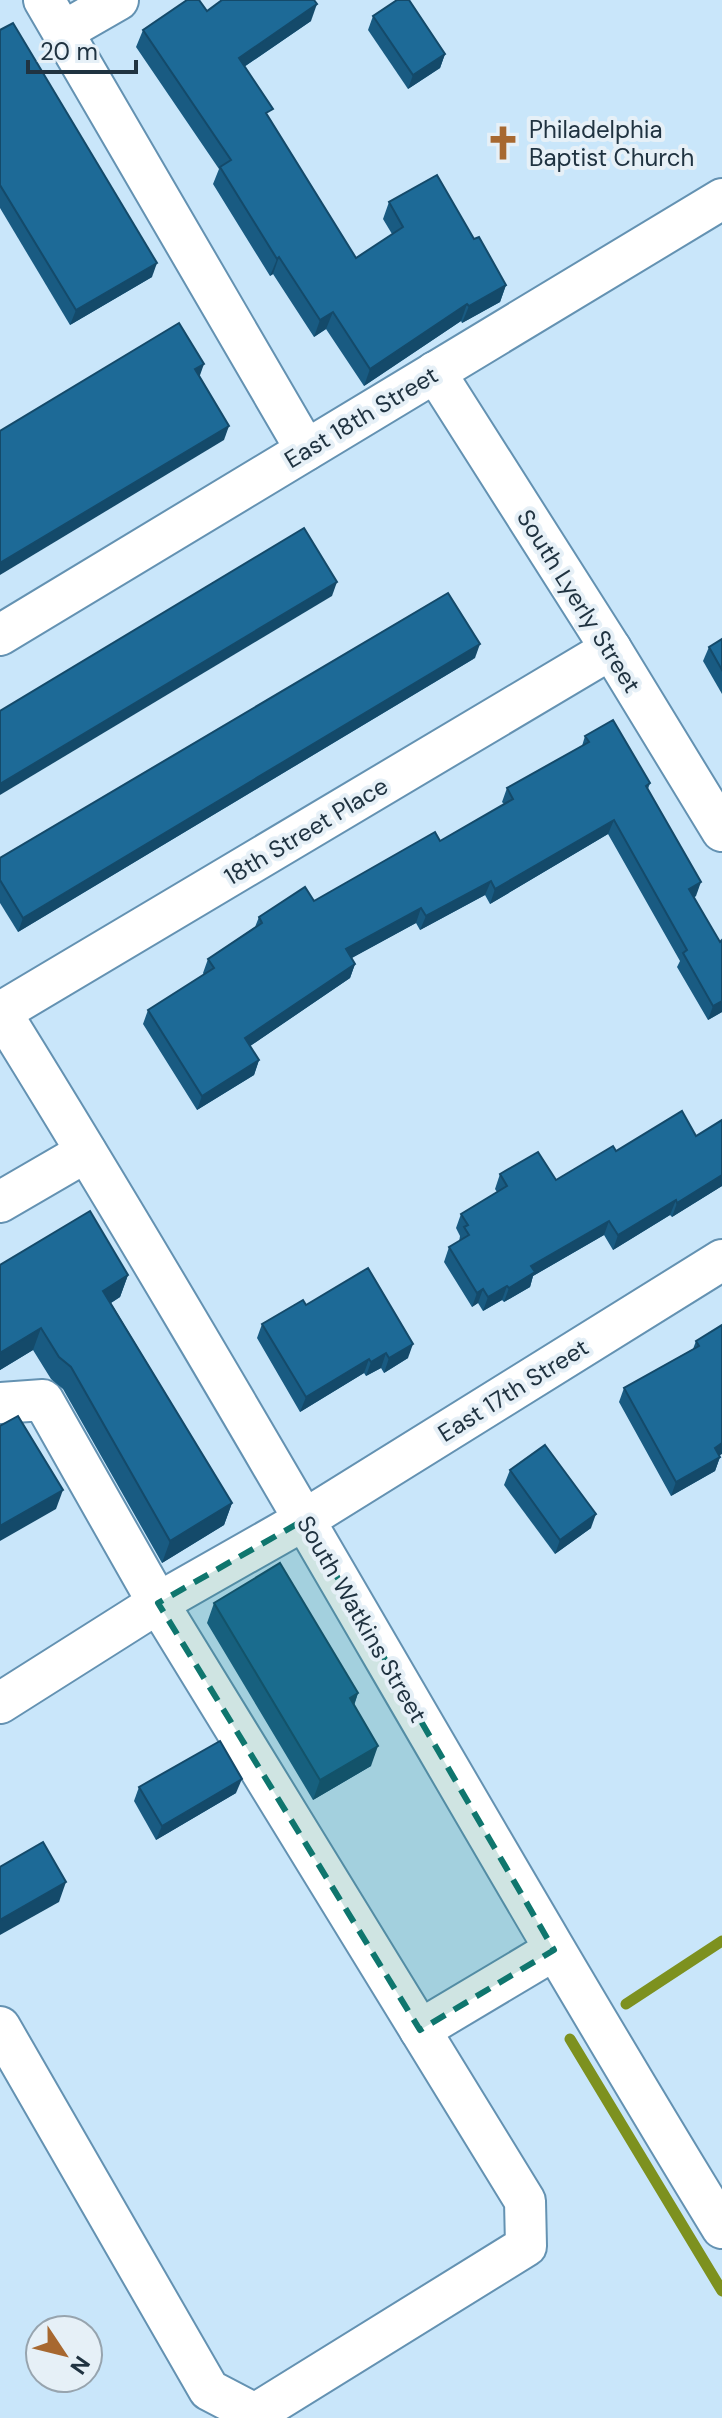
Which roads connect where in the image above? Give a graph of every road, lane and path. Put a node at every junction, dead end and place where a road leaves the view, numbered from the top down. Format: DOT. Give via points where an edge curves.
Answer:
graph roads {
  1 [pos="118,0"];
  2 [pos="54,15"];
  3 [pos="722,199"];
  4 [pos="435,372"];
  5 [pos="306,450"];
  6 [pos="0,635"];
  7 [pos="611,649"];
  8 [pos="722,831"];
  9 [pos="0,1012"];
  10 [pos="86,1152"];
  11 [pos="0,1202"];
  12 [pos="722,1260"];
  13 [pos="0,1403"];
  14 [pos="304,1520"];
  15 [pos="158,1603"];
  16 [pos="0,1703"];
  17 [pos="554,1950"];
  18 [pos="0,2027"];
  19 [pos="420,2030"];
  20 [pos="722,2228"];
  1 -- 2 [label="street"];
  2 -- 5 [label="street"];
  3 -- 4 [label="street, East 18th Street"];
  4 -- 5 [label="street, East 18th Street"];
  4 -- 7 [label="street, South Lyerly Street"];
  5 -- 6 [label="street, East 18th Street"];
  7 -- 8 [label="street, South Lyerly Street"];
  7 -- 9 [label="street, 18th Street Place"];
  9 -- 10 [label="street, South Watkins Street"];
  10 -- 11 [label="street"];
  10 -- 14 [label="street, South Watkins Street"];
  12 -- 14 [label="street, East 17th Street"];
  13 -- 15 [label="street" via="43,1400"];
  14 -- 15 [label="street, East 17th Street"];
  14 -- 17 [label="street, South Watkins Street"];
  15 -- 16 [label="street, East 17th Street"];
  15 -- 19 [label="street"];
  17 -- 19 [label="street"];
  17 -- 20 [label="street, South Watkins Street"];
  18 -- 19 [label="street" via="209,2390 255,2414 526,2246 525,2201"];
}
